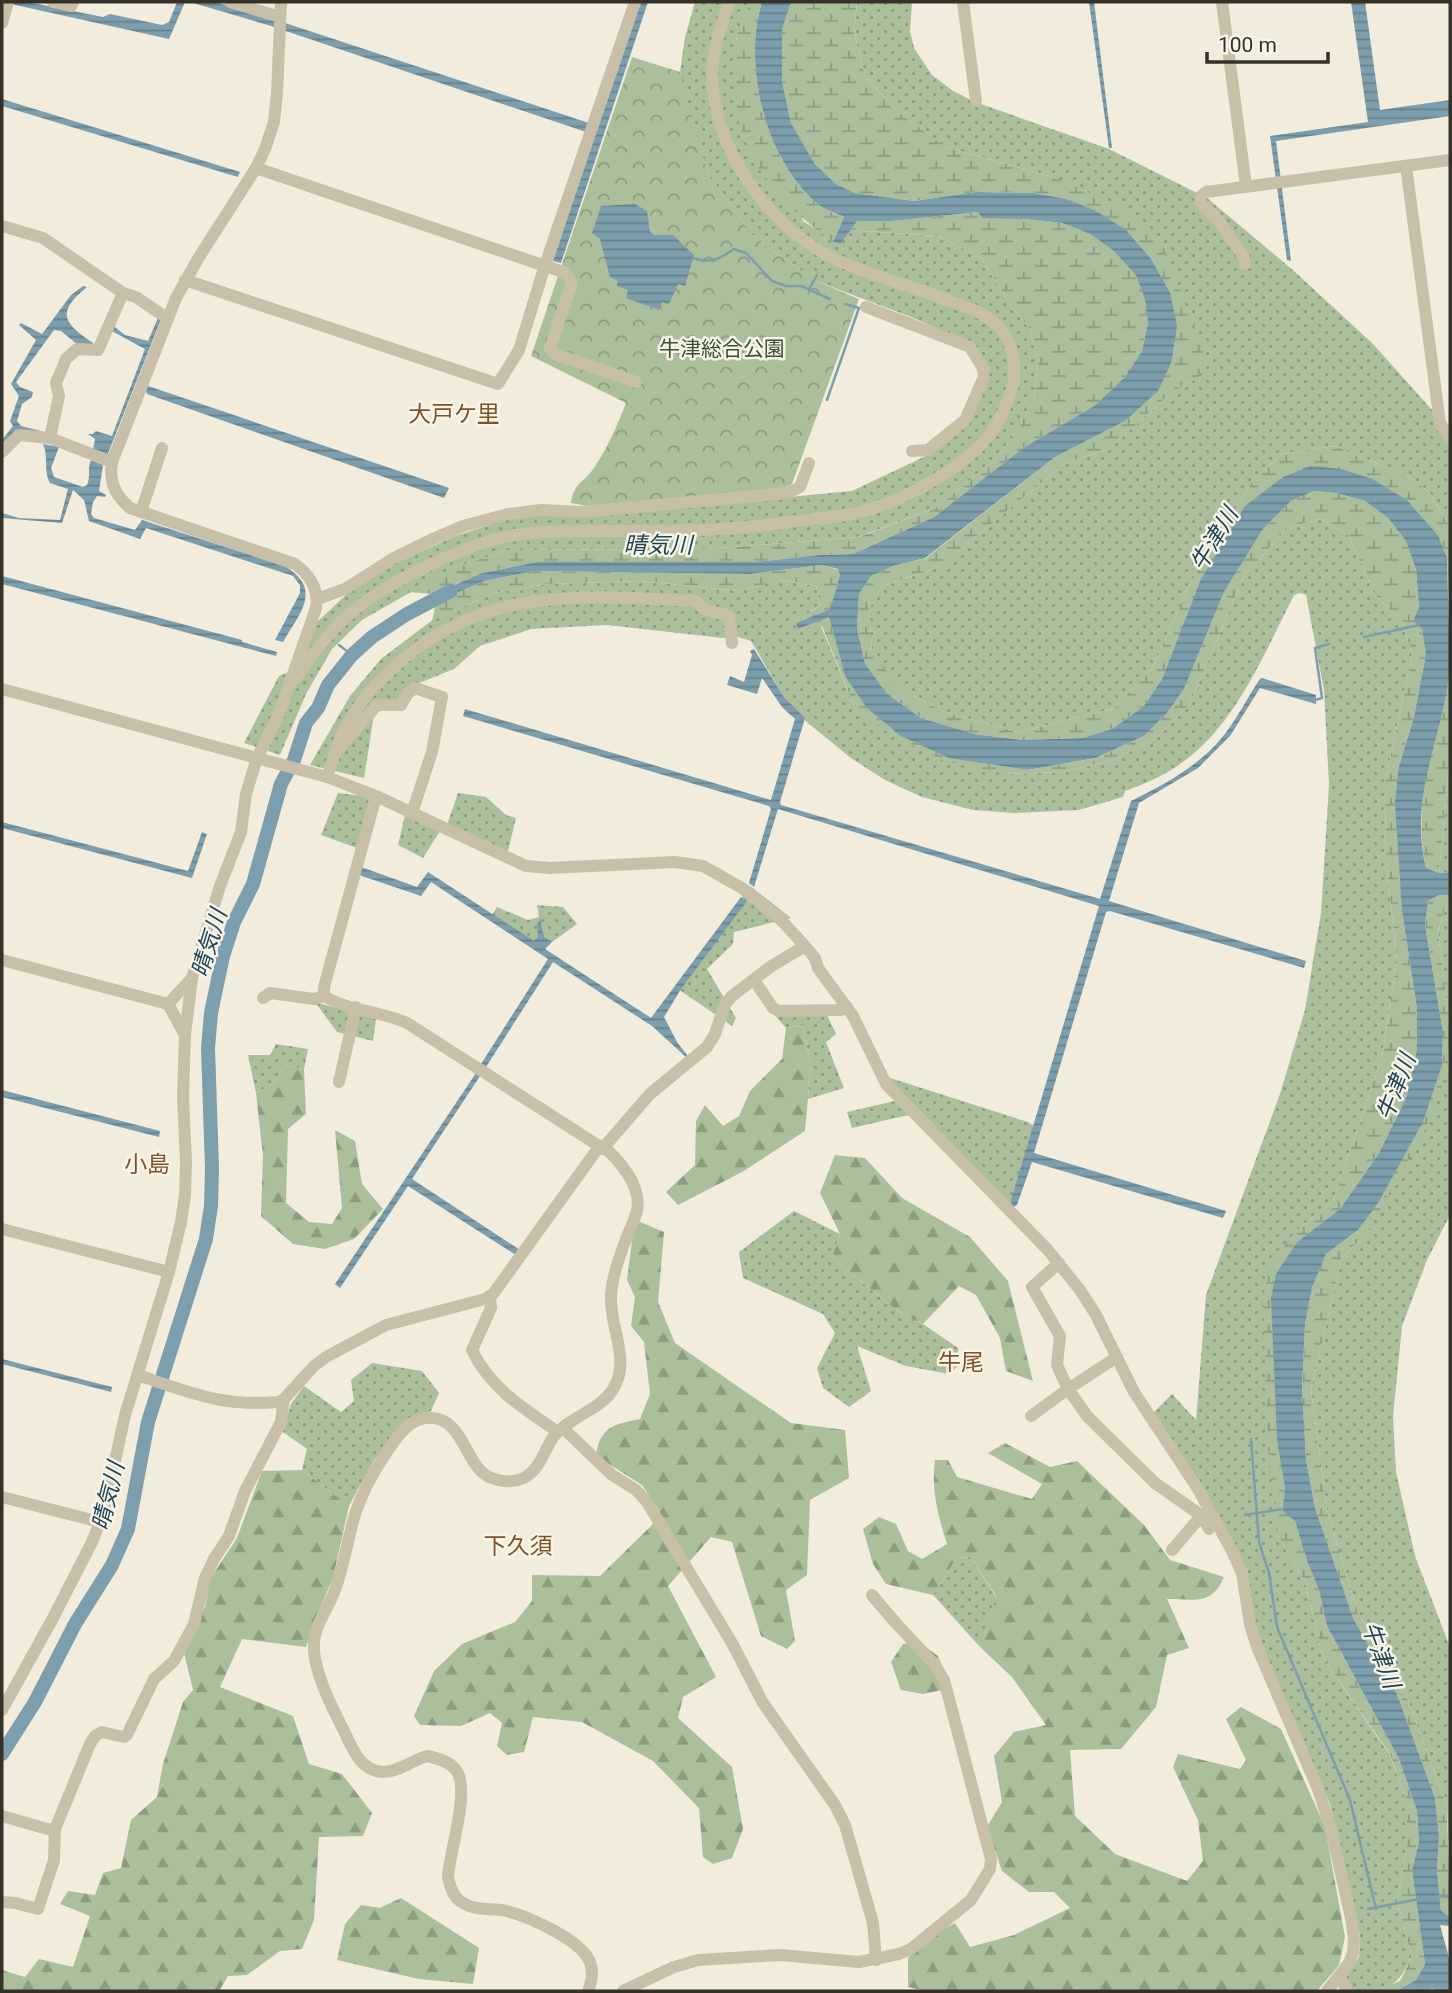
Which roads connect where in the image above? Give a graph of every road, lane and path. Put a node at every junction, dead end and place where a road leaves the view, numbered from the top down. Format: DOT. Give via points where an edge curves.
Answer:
graph roads {
  1 [pos="53,2"];
  2 [pos="73,2"];
  3 [pos="230,2"];
  4 [pos="281,2"];
  5 [pos="635,2"];
  6 [pos="729,2"];
  7 [pos="963,2"];
  8 [pos="1222,2"];
  9 [pos="7,4"];
  10 [pos="280,16"];
  11 [pos="2,23"];
  12 [pos="976,101"];
  13 [pos="1450,160"];
  14 [pos="1406,166"];
  15 [pos="256,168"];
  16 [pos="1246,186"];
  17 [pos="2,226"];
  18 [pos="1245,264"];
  19 [pos="545,265"];
  20 [pos="185,280"];
  21 [pos="123,293"];
  22 [pos="866,307"];
  23 [pos="167,318"];
  24 [pos="636,382"];
  25 [pos="50,438"];
  26 [pos="1450,438"];
  27 [pos="162,449"];
  28 [pos="912,451"];
  29 [pos="2,452"];
  30 [pos="112,462"];
  31 [pos="810,463"];
  32 [pos="141,512"];
  33 [pos="317,599"];
  34 [pos="732,643"];
  35 [pos="2,689"];
  36 [pos="289,689"];
  37 [pos="335,753"];
  38 [pos="257,758"];
  39 [pos="327,777"];
  40 [pos="376,796"];
  41 [pos="412,813"];
  42 [pos="805,946"];
  43 [pos="2,960"];
  44 [pos="192,978"];
  45 [pos="754,980"];
  46 [pos="324,996"];
  47 [pos="263,998"];
  48 [pos="167,1003"];
  49 [pos="356,1007"];
  50 [pos="847,1007"];
  51 [pos="185,1035"];
  52 [pos="339,1082"];
  53 [pos="604,1147"];
  54 [pos="2,1229"];
  55 [pos="1059,1262"];
  56 [pos="169,1272"];
  57 [pos="490,1297"];
  58 [pos="1117,1357"];
  59 [pos="137,1375"];
  60 [pos="1068,1389"];
  61 [pos="284,1399"];
  62 [pos="1031,1416"];
  63 [pos="561,1430"];
  64 [pos="2,1497"];
  65 [pos="1205,1514"];
  66 [pos="100,1522"];
  67 [pos="1172,1550"];
  68 [pos="872,1595"];
  69 [pos="2,1710"];
  70 [pos="2,1816"];
  71 [pos="55,1829"];
  72 [pos="3,1905"];
  73 [pos="876,1960"];
  74 [pos="1340,1977"];
  75 [pos="588,1991"];
  76 [pos="623,1991"];
  77 [pos="1327,1991"];
  78 [pos="1347,1991"];
  1 -- 2 [label="street" via="71,6"];
  3 -- 10 [label="street"];
  4 -- 10 [label="street"];
  5 -- 19 [label="street"];
  6 -- 36 [label="street" via="712,66 713,89 730,148 749,182 792,231 821,252 964,306 1000,328 1014,359 1014,383 987,438 945,472 908,493 843,516 701,531 552,531 510,536 451,555 353,611 321,643"];
  7 -- 12 [label="street"];
  8 -- 16 [label="street"];
  9 -- 11 [label="street"];
  10 -- 15 [label="street" via="274,122"];
  13 -- 14 [label="street"];
  14 -- 16 [label="street"];
  14 -- 26 [label="street" via="1440,423"];
  15 -- 19 [label="street"];
  15 -- 20 [label="street"];
  16 -- 18 [label="street" via="1206,192 1200,201 1218,220"];
  17 -- 21 [label="street" via="43,238"];
  19 -- 20 [label="street" via="519,350 498,384"];
  19 -- 24 [label="street" via="566,273 572,283 550,348 555,354"];
  20 -- 23 [label="street"];
  21 -- 23 [label="street"];
  21 -- 25 [label="street" via="98,350 77,349 66,359 56,383 59,396"];
  22 -- 28 [label="street" via="970,347 983,368 984,377 965,420 928,450"];
  23 -- 30 [label="street"];
  25 -- 29 [label="street" via="19,435"];
  25 -- 30 [label="street"];
  27 -- 32 [label="street"];
  30 -- 32 [label="street" via="113,487 130,508"];
  31 -- 33 [label="street" via="800,487 788,493 581,512 541,510 463,526 392,559 345,589"];
  32 -- 33 [label="street" via="295,564 312,581"];
  33 -- 36 [label="street"];
  34 -- 37 [label="street" via="729,616 704,609 696,601 591,597 497,608 440,634 396,665 359,707"];
  35 -- 38 [label="street"];
  36 -- 38 [label="street"];
  37 -- 39 [label="street"];
  37 -- 41 [label="street" via="377,705 401,705 415,688 442,697 432,752"];
  38 -- 39 [label="street"];
  38 -- 44 [label="street" via="241,832"];
  39 -- 40 [label="street"];
  40 -- 41 [label="street"];
  40 -- 46 [label="street"];
  41 -- 42 [label="street" via="526,866 675,862 703,866 755,898"];
  42 -- 45 [label="street"];
  42 -- 50 [label="street"];
  43 -- 48 [label="street"];
  44 -- 48 [label="street"];
  44 -- 51 [label="street"];
  45 -- 50 [label="street" via="779,1011"];
  45 -- 53 [label="street" via="725,1004 707,1046 650,1094"];
  46 -- 47 [label="street" via="314,999 270,993"];
  46 -- 49 [label="street"];
  48 -- 51 [label="street"];
  49 -- 52 [label="street"];
  49 -- 53 [label="street" via="407,1023"];
  50 -- 55 [label="street" via="886,1084"];
  51 -- 56 [label="street" via="185,1195"];
  53 -- 57 [label="street" via="596,1151"];
  53 -- 63 [label="street" via="632,1182 638,1206 611,1297 620,1346 619,1376 608,1396"];
  54 -- 56 [label="street"];
  55 -- 58 [label="street" via="1096,1314"];
  55 -- 60 [label="street" via="1032,1287 1060,1336 1057,1365"];
  56 -- 59 [label="street"];
  57 -- 61 [label="street" via="386,1325 326,1357"];
  57 -- 63 [label="street" via="491,1308 472,1350 475,1357 511,1400"];
  58 -- 60 [label="street"];
  58 -- 65 [label="street" via="1185,1468"];
  59 -- 61 [label="street" via="232,1403"];
  59 -- 66 [label="street"];
  60 -- 62 [label="street"];
  60 -- 65 [label="street" via="1087,1416 1155,1483"];
  61 -- 71 [label="street" via="281,1422 205,1578 194,1624 174,1661 154,1679 127,1735 102,1732 95,1736"];
  63 -- 73 [label="street" via="647,1502 733,1643 763,1703 835,1805 873,1923"];
  63 -- 75 [label="street" via="532,1472 517,1480 502,1480 478,1468 445,1422 431,1418 408,1425 364,1490 340,1577 314,1644 320,1675 360,1761 374,1770 391,1771 427,1756 449,1763 457,1771 461,1795 448,1878 458,1899 473,1908 517,1914 578,1947 592,1968"];
  64 -- 66 [label="street"];
  65 -- 67 [label="street"];
  65 -- 74 [label="street" via="1218,1527 1242,1573 1257,1647 1331,1829 1354,1939 1353,1953"];
  66 -- 69 [label="street"];
  68 -- 73 [label="street" via="944,1680 991,1859 979,1890 962,1909 911,1949"];
  70 -- 71 [label="street"];
  71 -- 72 [label="street" via="54,1860 38,1909"];
  73 -- 76 [label="street" via="838,1962 780,1955 698,1960"];
  74 -- 77 [label="street"];
  74 -- 78 [label="street"];
}
